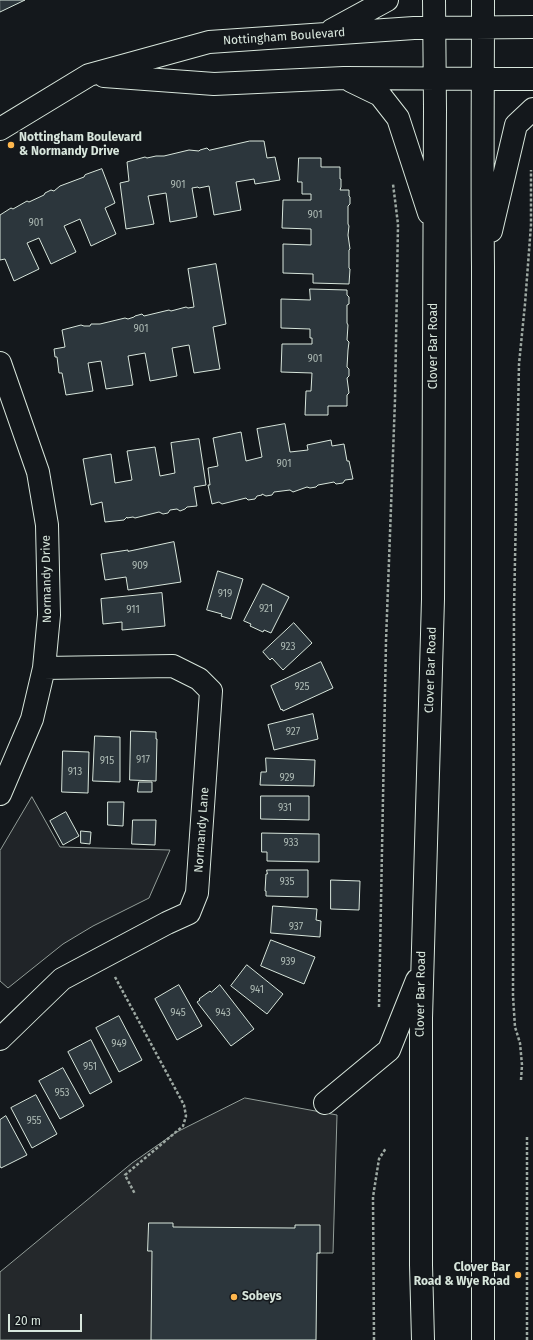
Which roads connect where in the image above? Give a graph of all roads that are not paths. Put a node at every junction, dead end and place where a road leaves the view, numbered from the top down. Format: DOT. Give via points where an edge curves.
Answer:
graph roads {
  1 [pos="387,0"];
  2 [pos="434,0"];
  3 [pos="483,0"];
  4 [pos="435,27"];
  5 [pos="484,27"];
  6 [pos="533,27"];
  7 [pos="324,34"];
  8 [pos="88,75"];
  9 [pos="344,78"];
  10 [pos="435,79"];
  11 [pos="483,79"];
  12 [pos="533,79"];
  13 [pos="533,109"];
  14 [pos="0,129"];
  15 [pos="434,230"];
  16 [pos="483,266"];
  17 [pos="0,364"];
  18 [pos="44,668"];
  19 [pos="0,794"];
  20 [pos="422,968"];
  21 [pos="0,1039"];
  22 [pos="325,1103"];
  23 [pos="423,1340"];
  24 [pos="483,1340"];
  1 -- 7 [label="main road"];
  2 -- 4 [label="main road, Clover Bar Road"];
  3 -- 5 [label="main road"];
  4 -- 5 [label="main road, Nottingham Boulevard"];
  4 -- 7 [label="main road, Nottingham Boulevard"];
  4 -- 10 [label="main road, Clover Bar Road"];
  5 -- 6 [label="main road, Nottingham Boulevard"];
  5 -- 11 [label="main road"];
  7 -- 8 [label="main road, Nottingham Boulevard" via="209,42"];
  8 -- 9 [label="main road" via="214,84"];
  8 -- 14 [label="main road, Nottingham Boulevard"];
  9 -- 10 [label="main road"];
  9 -- 15 [label="main road" via="380,95 398,118"];
  10 -- 11 [label="main road"];
  10 -- 15 [label="main road, Clover Bar Road"];
  11 -- 12 [label="main road"];
  11 -- 16 [label="main road"];
  13 -- 16 [label="main road" via="516,124"];
  15 -- 20 [label="main road, Clover Bar Road" via="433,599"];
  16 -- 24 [label="main road"];
  17 -- 18 [label="main road, Normandy Drive" via="38,472 47,525 49,615"];
  18 -- 19 [label="main road, Normandy Drive" via="32,719"];
  18 -- 21 [label="main road, Normandy Lane" via="173,666 199,679 211,691 197,893 189,913 62,979"];
  20 -- 22 [label="main road" via="389,1050"];
  20 -- 23 [label="main road, Clover Bar Road"];
}
